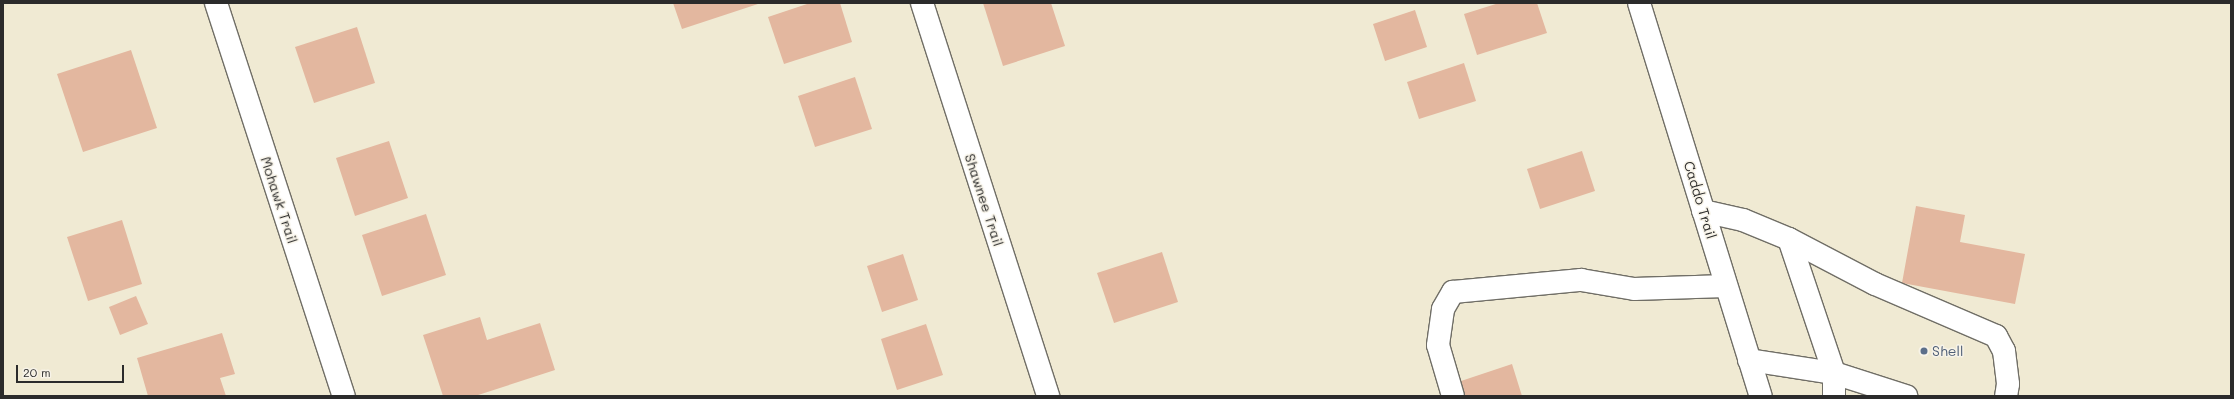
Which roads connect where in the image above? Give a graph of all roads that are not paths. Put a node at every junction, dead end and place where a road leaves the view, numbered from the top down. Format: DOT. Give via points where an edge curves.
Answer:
graph roads {
  1 [pos="216,3"];
  2 [pos="922,3"];
  3 [pos="1639,3"];
  4 [pos="1703,210"];
  5 [pos="1789,239"];
  6 [pos="1726,286"];
  7 [pos="1749,360"];
  8 [pos="1834,373"];
  9 [pos="344,396"];
  10 [pos="1048,396"];
  11 [pos="1453,396"];
  12 [pos="1760,396"];
  13 [pos="1834,396"];
  14 [pos="1906,396"];
  15 [pos="2006,396"];
  1 -- 9 [label="street, Mohawk Trail"];
  2 -- 10 [label="street, Shawnee Trail"];
  3 -- 4 [label="street, Caddo Trail"];
  4 -- 5 [label="street" via="1743,220"];
  4 -- 6 [label="street, Caddo Trail"];
  5 -- 8 [label="street"];
  5 -- 15 [label="street" via="1875,284 1996,336 2004,351 2008,384"];
  6 -- 7 [label="street, Caddo Trail"];
  6 -- 11 [label="street" via="1634,289 1581,280 1453,292 1443,309 1438,345"];
  7 -- 8 [label="street"];
  7 -- 12 [label="street, Caddo Trail"];
  8 -- 13 [label="street"];
  8 -- 14 [label="street"];
}
